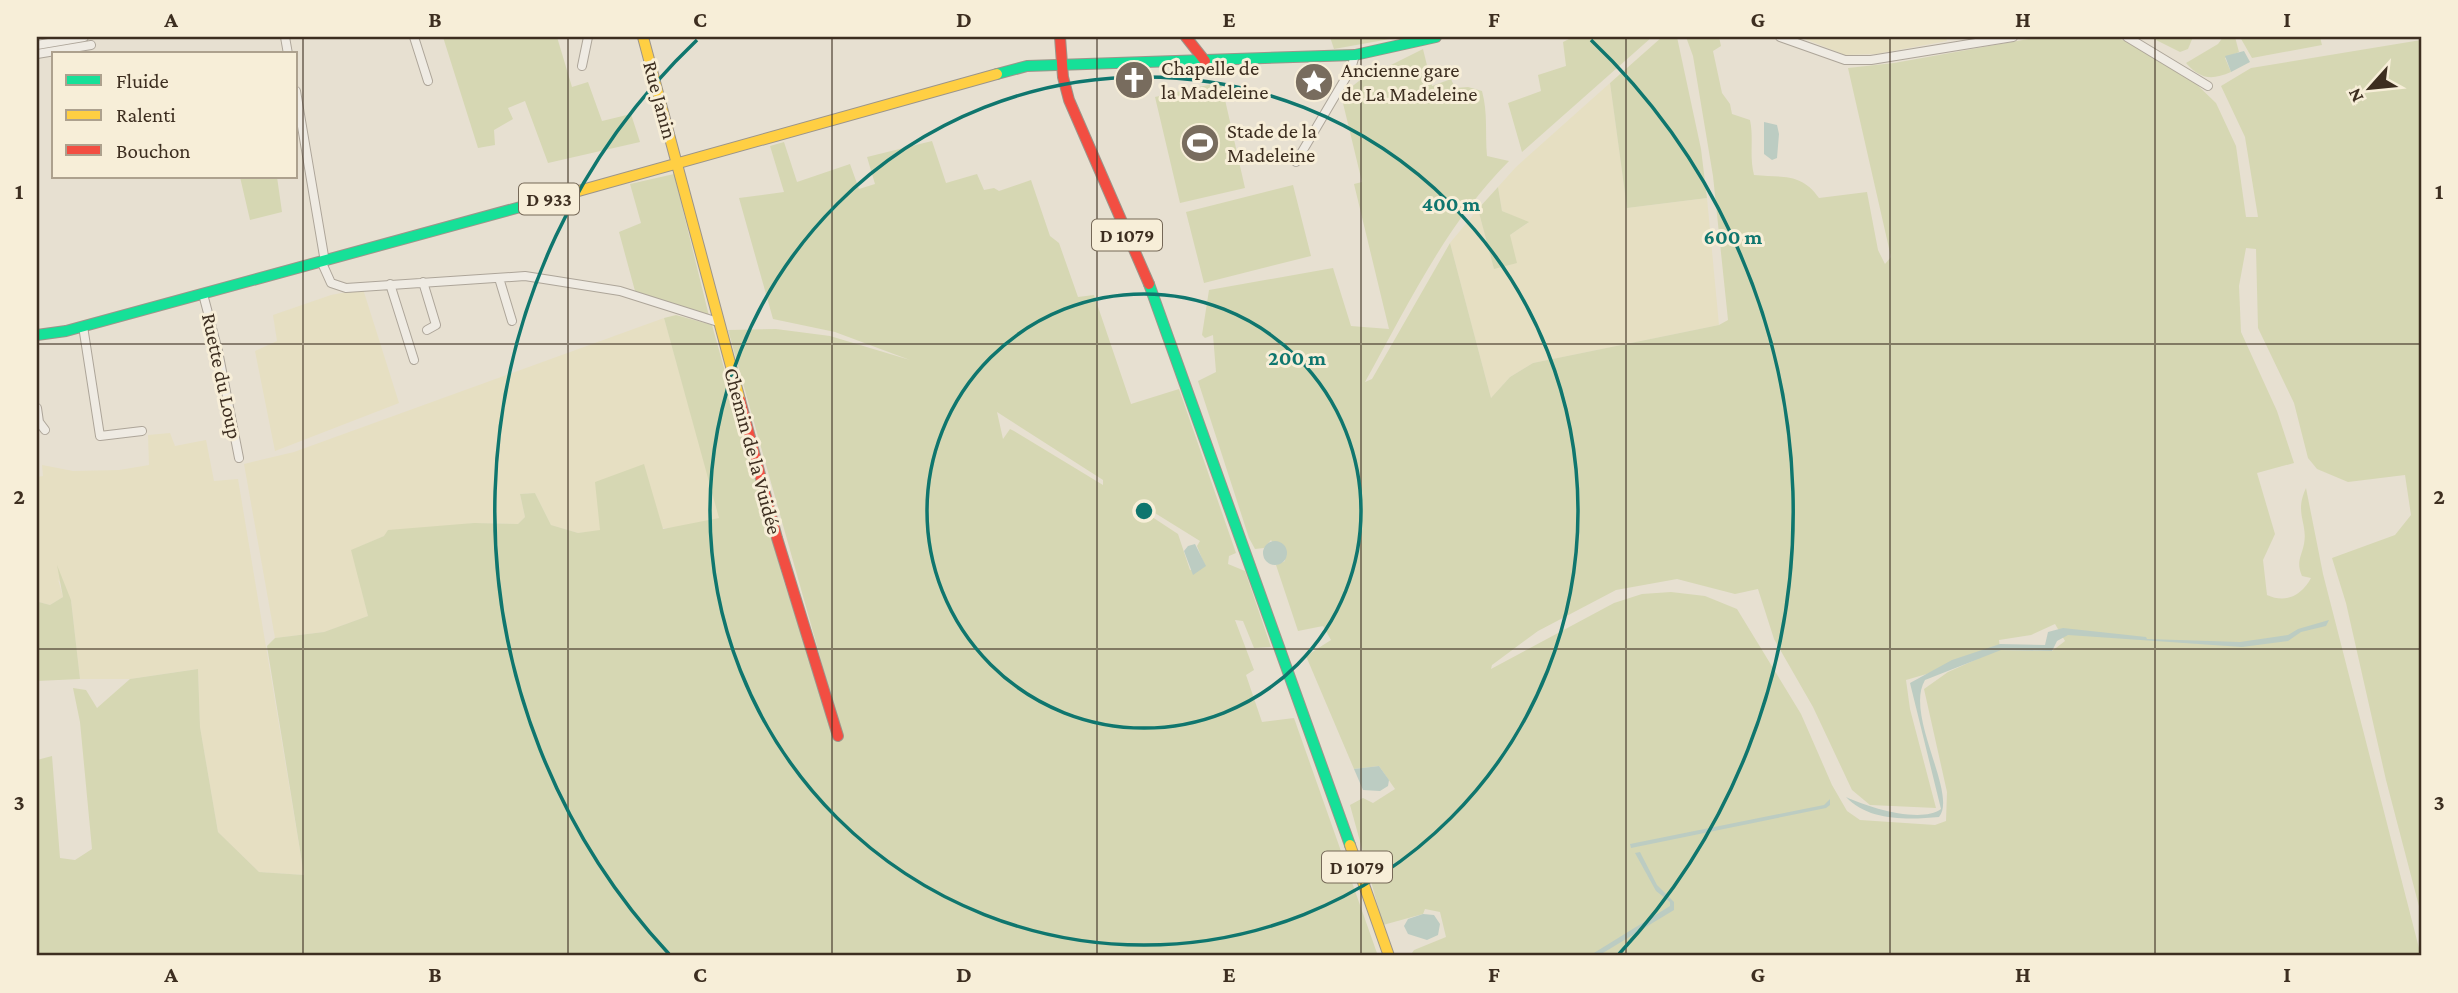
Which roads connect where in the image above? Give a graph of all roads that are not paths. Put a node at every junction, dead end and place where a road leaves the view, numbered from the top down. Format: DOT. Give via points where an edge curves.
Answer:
graph roads {
  1 [pos="84,37"];
  2 [pos="414,37"];
  3 [pos="588,37"];
  4 [pos="643,37"];
  5 [pos="1060,37"];
  6 [pos="1186,37"];
  7 [pos="1436,37"];
  8 [pos="1780,37"];
  9 [pos="2013,37"];
  10 [pos="2127,37"];
  11 [pos="37,45"];
  12 [pos="91,45"];
  13 [pos="37,54"];
  14 [pos="1355,55"];
  15 [pos="1205,61"];
  16 [pos="1061,65"];
  17 [pos="582,66"];
  18 [pos="1086,66"];
  19 [pos="428,81"];
  20 [pos="2208,86"];
  21 [pos="1065,88"];
  22 [pos="298,103"];
  23 [pos="1296,162"];
  24 [pos="676,163"];
  25 [pos="324,262"];
  26 [pos="499,278"];
  27 [pos="423,282"];
  28 [pos="390,284"];
  29 [pos="203,294"];
  30 [pos="512,321"];
  31 [pos="718,322"];
  32 [pos="82,326"];
  33 [pos="426,330"];
  34 [pos="37,335"];
  35 [pos="414,360"];
  36 [pos="37,408"];
  37 [pos="45,430"];
  38 [pos="142,431"];
  39 [pos="239,458"];
  40 [pos="838,736"];
  41 [pos="1387,951"];
  1 -- 11 [label="street"];
  2 -- 19 [label="street"];
  3 -- 17 [label="street"];
  4 -- 24 [label="main road, Rue Janin"];
  5 -- 16 [label="main road, D 1079"];
  6 -- 15 [label="main road"];
  7 -- 14 [label="main road, D 933"];
  8 -- 9 [label="street" via="1845,60 1858,60"];
  10 -- 20 [label="street"];
  12 -- 13 [label="street"];
  14 -- 15 [label="main road, D 933"];
  14 -- 23 [label="street"];
  15 -- 18 [label="main road, D 933"];
  16 -- 18 [label="main road, D 933"];
  16 -- 21 [label="main road, D 1079"];
  16 -- 24 [label="main road, D 933" via="1027,66"];
  18 -- 21 [label="main road"];
  21 -- 41 [label="main road, D 1079" via="1188,383"];
  22 -- 25 [label="street"];
  24 -- 25 [label="main road, D 933"];
  24 -- 31 [label="main road, Chemin de la Vuidée"];
  25 -- 28 [label="street" via="335,286"];
  25 -- 29 [label="main road, D 933"];
  26 -- 27 [label="street"];
  26 -- 30 [label="street"];
  26 -- 31 [label="street" via="525,276 588,284"];
  27 -- 28 [label="street"];
  27 -- 33 [label="street" via="436,325"];
  28 -- 35 [label="street"];
  29 -- 32 [label="main road, D 933"];
  29 -- 39 [label="street, Ruette du Loup"];
  31 -- 40 [label="main road, Chemin de la Vuidée"];
  32 -- 34 [label="main road, D 933"];
  32 -- 38 [label="street" via="100,436"];
  36 -- 37 [label="street"];
}
